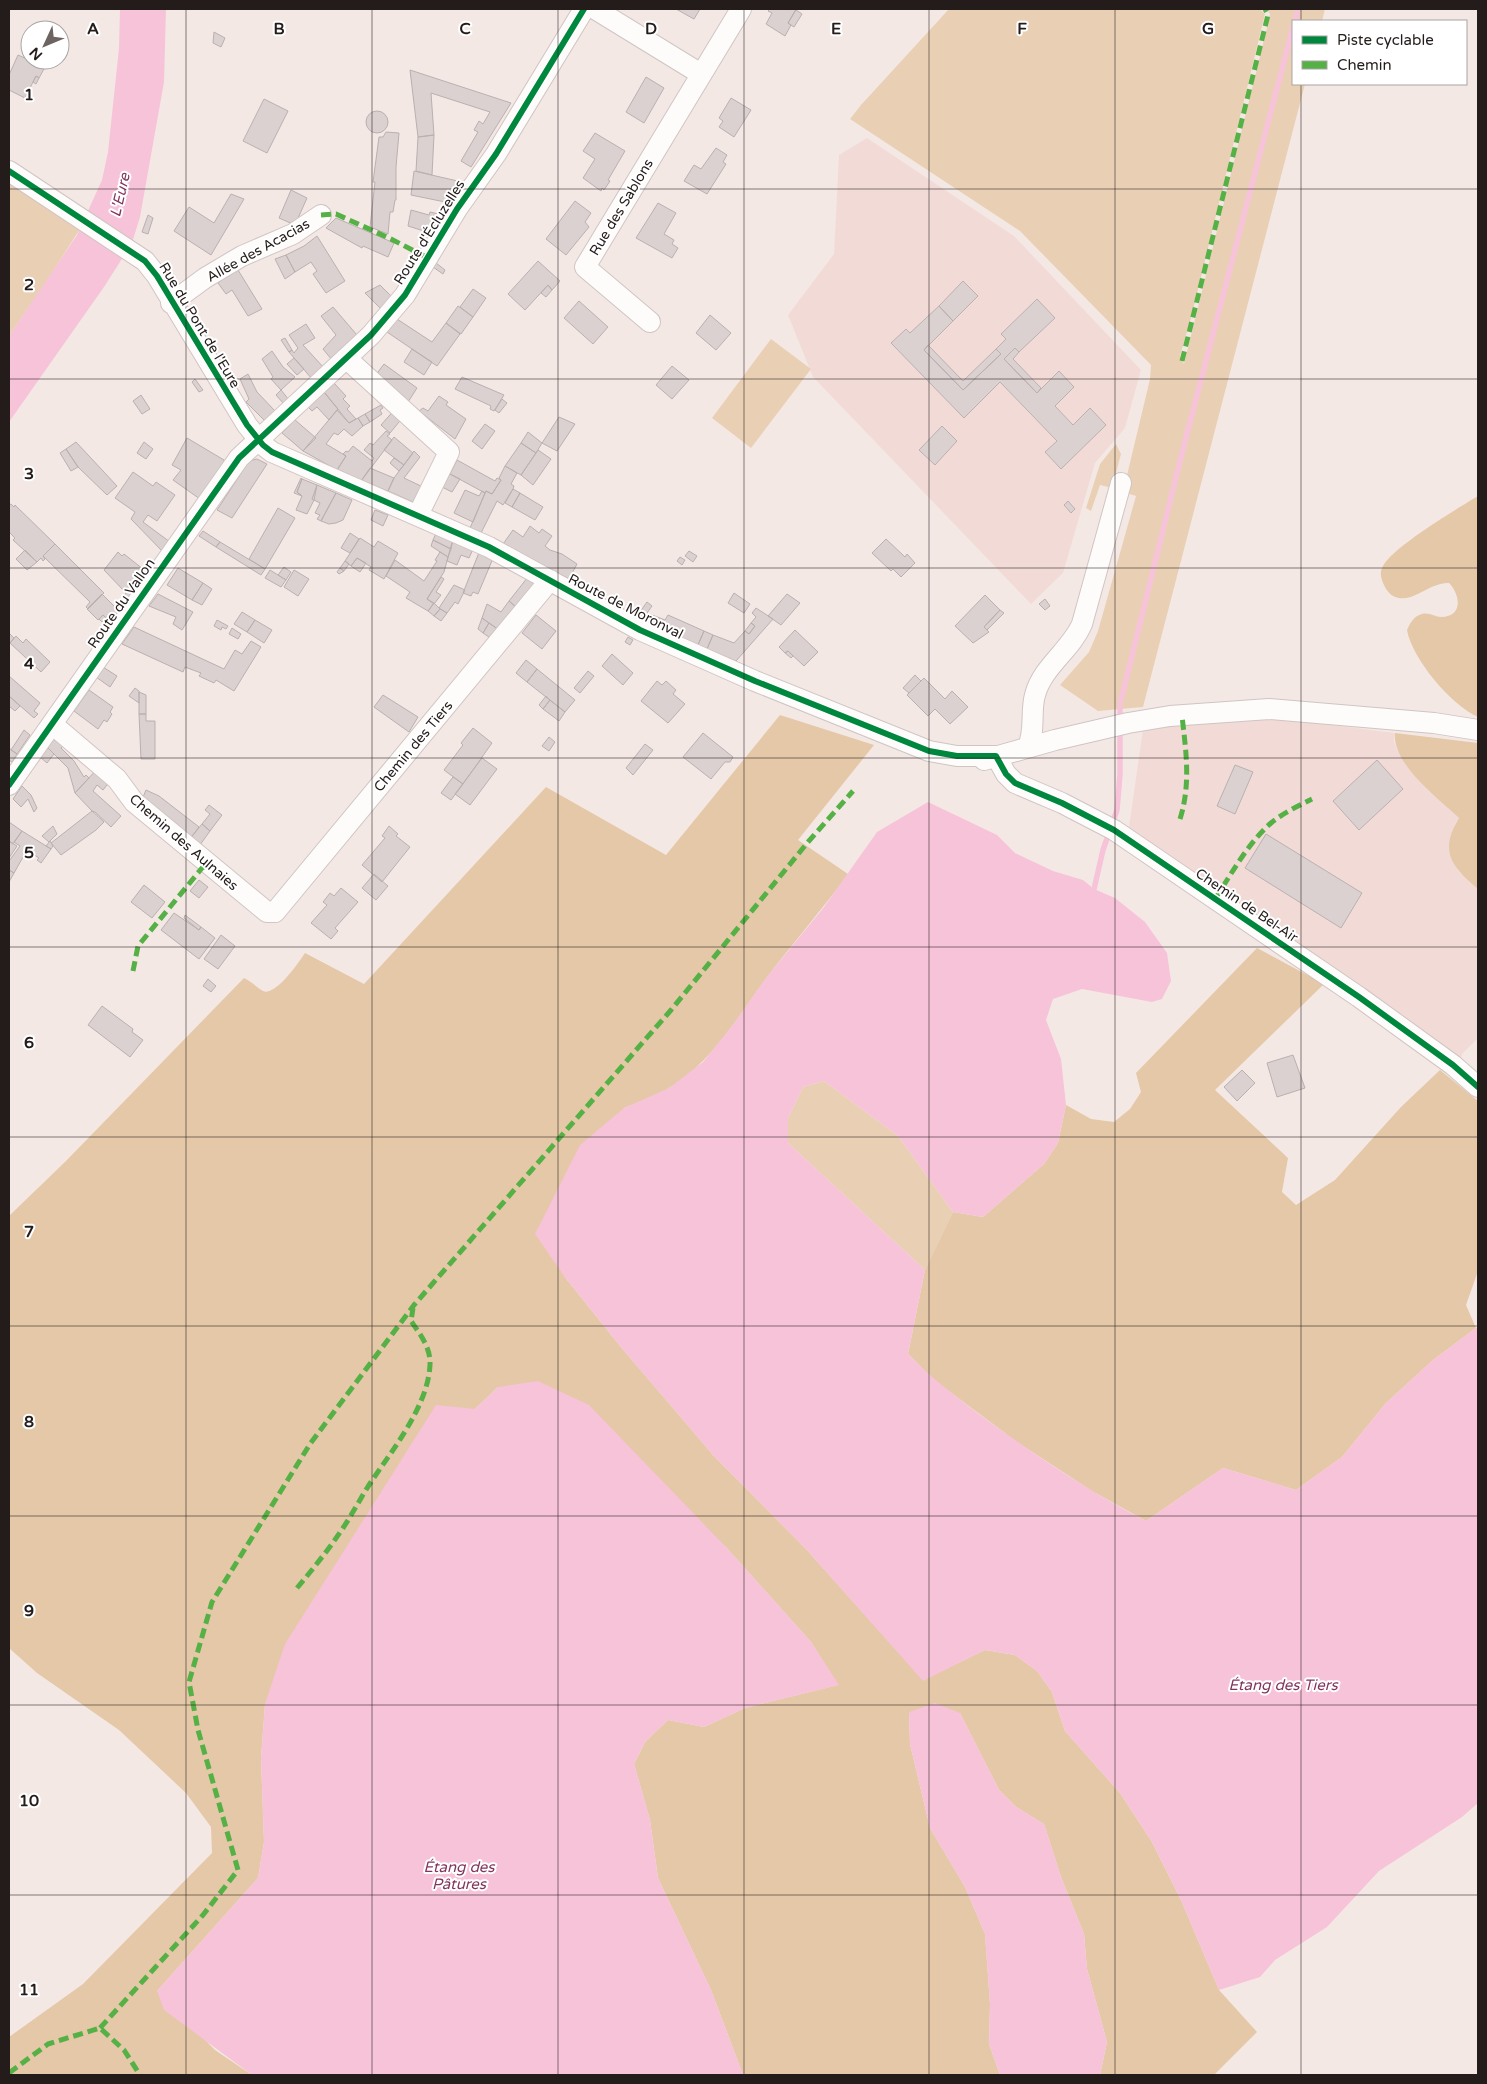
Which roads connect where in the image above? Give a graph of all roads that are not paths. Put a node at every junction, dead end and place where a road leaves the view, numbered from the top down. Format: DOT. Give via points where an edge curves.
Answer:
graph roads {
  1 [pos="584,9"];
  2 [pos="595,9"];
  3 [pos="741,9"];
  4 [pos="701,74"];
  5 [pos="9,171"];
  6 [pos="321,214"];
  7 [pos="171,303"];
  8 [pos="650,322"];
  9 [pos="346,358"];
  10 [pos="258,440"];
  11 [pos="1121,483"];
  12 [pos="418,515"];
  13 [pos="550,580"];
  14 [pos="52,724"];
  15 [pos="1478,730"];
  16 [pos="1027,748"];
  17 [pos="996,756"];
  18 [pos="9,785"];
  19 [pos="276,912"];
  20 [pos="1478,1087"];
  1 -- 9 [label="street, Route d'Écluzelles" via="502,146 457,209 405,294 382,323"];
  2 -- 4 [label="street"];
  3 -- 4 [label="street, Rue des Sablons"];
  4 -- 8 [label="street, Rue des Sablons" via="585,267"];
  5 -- 7 [label="street, Rue du Pont de l'Eure" via="141,257 157,276"];
  6 -- 7 [label="street, Allée des Acacias" via="293,234 242,256"];
  7 -- 10 [label="street, Rue du Pont de l'Eure"];
  9 -- 10 [label="street, Route d'Écluzelles"];
  9 -- 12 [label="street" via="449,452"];
  10 -- 12 [label="street, Route de Moronval" via="277,455"];
  10 -- 14 [label="street, Route du Vallon" via="231,469"];
  11 -- 16 [label="street" via="1082,624 1035,693"];
  12 -- 13 [label="street, Route de Moronval" via="489,547"];
  13 -- 17 [label="street, Route de Moronval" via="640,630 755,681 870,740 932,762 959,763"];
  13 -- 19 [label="street, Chemin des Tiers"];
  14 -- 18 [label="street, Route du Vallon"];
  14 -- 19 [label="street, Chemin des Aulnaies" via="117,779 134,802 208,865 267,912"];
  15 -- 16 [label="street, Route de Moronval" via="1434,723 1269,709 1170,716"];
  16 -- 17 [label="street, Route de Moronval"];
  17 -- 20 [label="street, Chemin de Bel-Air" via="1015,783 1108,826 1359,997"];
}
